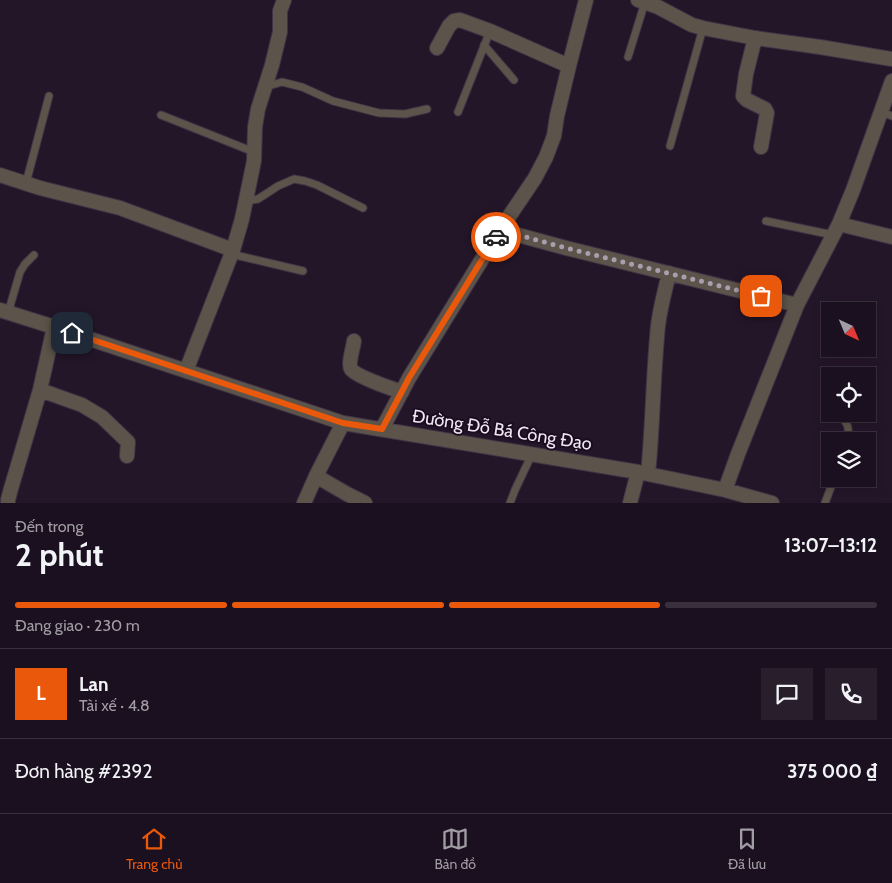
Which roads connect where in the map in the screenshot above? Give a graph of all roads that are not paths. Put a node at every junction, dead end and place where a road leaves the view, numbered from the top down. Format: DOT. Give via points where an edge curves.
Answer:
graph roads {
  1 [pos="284,0"];
  2 [pos="586,0"];
  3 [pos="642,1"];
  4 [pos="703,28"];
  5 [pos="490,31"];
  6 [pos="754,38"];
  7 [pos="484,45"];
  8 [pos="437,48"];
  9 [pos="628,58"];
  10 [pos="892,59"];
  11 [pos="569,66"];
  12 [pos="514,80"];
  13 [pos="892,81"];
  14 [pos="264,87"];
  15 [pos="49,96"];
  16 [pos="427,109"];
  17 [pos="458,112"];
  18 [pos="887,114"];
  19 [pos="161,115"];
  20 [pos="670,146"];
  21 [pos="761,147"];
  22 [pos="255,152"];
  23 [pos="0,175"];
  24 [pos="26,183"];
  25 [pos="246,201"];
  26 [pos="363,208"];
  27 [pos="766,221"];
  28 [pos="500,230"];
  29 [pos="836,230"];
  30 [pos="892,237"];
  31 [pos="232,252"];
  32 [pos="34,255"];
  33 [pos="302,271"];
  34 [pos="669,273"];
  35 [pos="797,305"];
  36 [pos="4,311"];
  37 [pos="54,327"];
  38 [pos="354,341"];
  39 [pos="186,372"];
  40 [pos="40,390"];
  41 [pos="402,392"];
  42 [pos="343,423"];
  43 [pos="382,429"];
  44 [pos="532,454"];
  45 [pos="127,456"];
  46 [pos="643,473"];
  47 [pos="316,476"];
  48 [pos="831,487"];
  49 [pos="725,490"];
  50 [pos="767,502"];
  51 [pos="8,503"];
  52 [pos="304,503"];
  53 [pos="365,503"];
  54 [pos="510,503"];
  55 [pos="630,503"];
  56 [pos="824,503"];
  1 -- 14 [label="street" via="280,11 280,32"];
  2 -- 11 [label="street"];
  3 -- 4 [label="street"];
  3 -- 9 [label="lane"];
  4 -- 6 [label="street"];
  4 -- 20 [label="lane"];
  5 -- 7 [label="lane"];
  5 -- 8 [label="street" via="460,20 454,21"];
  5 -- 11 [label="street"];
  6 -- 10 [label="street"];
  6 -- 21 [label="street" via="743,96 765,108 767,113"];
  7 -- 12 [label="lane"];
  7 -- 17 [label="lane"];
  11 -- 28 [label="street" via="554,136 546,156"];
  13 -- 18 [label="street"];
  14 -- 16 [label="lane" via="282,82 333,101 379,113 405,114"];
  14 -- 22 [label="street" via="256,118"];
  15 -- 24 [label="lane"];
  18 -- 29 [label="street"];
  19 -- 22 [label="lane"];
  22 -- 25 [label="street"];
  23 -- 24 [label="street"];
  24 -- 31 [label="street" via="120,208"];
  25 -- 26 [label="lane" via="258,199 294,179 317,185"];
  25 -- 31 [label="street"];
  27 -- 29 [label="lane"];
  28 -- 34 [label="street"];
  28 -- 41 [label="street"];
  29 -- 30 [label="street"];
  29 -- 35 [label="street"];
  31 -- 33 [label="lane"];
  31 -- 39 [label="street"];
  32 -- 36 [label="lane" via="20,272"];
  34 -- 35 [label="street"];
  34 -- 46 [label="street" via="658,324 652,435"];
  35 -- 49 [label="street"];
  36 -- 37 [label="street, Đường Đỗ Bá Công Đạo"];
  37 -- 39 [label="street, Đường Đỗ Bá Công Đạo"];
  37 -- 40 [label="street"];
  38 -- 41 [label="street" via="350,364 353,372"];
  39 -- 42 [label="street, Đường Đỗ Bá Công Đạo"];
  40 -- 45 [label="street" via="82,405 102,417 128,442"];
  40 -- 51 [label="street"];
  41 -- 43 [label="street"];
  42 -- 43 [label="street, Đường Đỗ Bá Công Đạo"];
  42 -- 47 [label="street"];
  43 -- 44 [label="street, Đường Đỗ Bá Công Đạo"];
  44 -- 46 [label="street, Đường Đỗ Bá Công Đạo"];
  44 -- 54 [label="lane"];
  46 -- 49 [label="street, Đường Đỗ Bá Công Đạo"];
  46 -- 55 [label="street"];
  47 -- 52 [label="street"];
  47 -- 53 [label="street"];
  48 -- 56 [label="lane"];
  49 -- 50 [label="street, Đường Đỗ Bá Công Đạo"];
}
